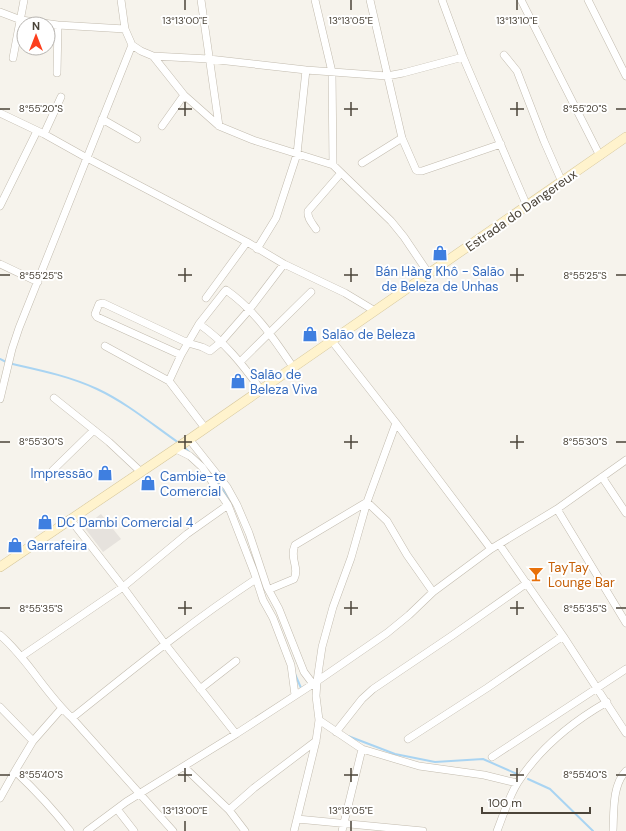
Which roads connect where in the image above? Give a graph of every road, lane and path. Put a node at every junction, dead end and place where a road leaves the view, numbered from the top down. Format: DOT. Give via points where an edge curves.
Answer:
graph roads {
  1 [pos="24,0"];
  2 [pos="121,0"];
  3 [pos="201,0"];
  4 [pos="315,0"];
  5 [pos="370,0"];
  6 [pos="442,0"];
  7 [pos="521,0"];
  8 [pos="588,0"];
  9 [pos="0,12"];
  10 [pos="21,16"];
  11 [pos="16,18"];
  12 [pos="58,25"];
  13 [pos="125,28"];
  14 [pos="16,42"];
  15 [pos="132,45"];
  16 [pos="504,55"];
  17 [pos="153,56"];
  18 [pos="463,57"];
  19 [pos="13,58"];
  20 [pos="209,59"];
  21 [pos="306,70"];
  22 [pos="332,72"];
  23 [pos="56,73"];
  24 [pos="387,76"];
  25 [pos="626,76"];
  26 [pos="184,95"];
  27 [pos="61,96"];
  28 [pos="0,113"];
  29 [pos="102,119"];
  30 [pos="162,126"];
  31 [pos="219,126"];
  32 [pos="40,132"];
  33 [pos="402,138"];
  34 [pos="626,138"];
  35 [pos="137,139"];
  36 [pos="501,144"];
  37 [pos="297,154"];
  38 [pos="600,156"];
  39 [pos="87,158"];
  40 [pos="362,163"];
  41 [pos="333,165"];
  42 [pos="341,172"];
  43 [pos="562,182"];
  44 [pos="0,206"];
  45 [pos="527,206"];
  46 [pos="316,229"];
  47 [pos="247,242"];
  48 [pos="257,249"];
  49 [pos="0,264"];
  50 [pos="284,264"];
  51 [pos="429,274"];
  52 [pos="38,282"];
  53 [pos="311,292"];
  54 [pos="206,298"];
  55 [pos="249,310"];
  56 [pos="375,311"];
  57 [pos="199,324"];
  58 [pos="270,333"];
  59 [pos="332,341"];
  60 [pos="221,342"];
  61 [pos="188,343"];
  62 [pos="105,346"];
  63 [pos="181,355"];
  64 [pos="240,362"];
  65 [pos="293,367"];
  66 [pos="169,381"];
  67 [pos="261,390"];
  68 [pos="54,398"];
  69 [pos="0,399"];
  70 [pos="396,423"];
  71 [pos="205,428"];
  72 [pos="94,430"];
  73 [pos="182,445"];
  74 [pos="626,460"];
  75 [pos="53,470"];
  76 [pos="141,472"];
  77 [pos="602,477"];
  78 [pos="368,502"];
  79 [pos="228,505"];
  80 [pos="557,509"];
  81 [pos="626,513"];
  82 [pos="70,519"];
  83 [pos="499,544"];
  84 [pos="491,549"];
  85 [pos="0,567"];
  86 [pos="256,578"];
  87 [pos="527,583"];
  88 [pos="123,587"];
  89 [pos="269,589"];
  90 [pos="433,592"];
  91 [pos="626,623"];
  92 [pos="0,635"];
  93 [pos="563,636"];
  94 [pos="165,644"];
  95 [pos="22,656"];
  96 [pos="236,661"];
  97 [pos="626,669"];
  98 [pos="315,682"];
  99 [pos="200,688"];
  100 [pos="596,688"];
  101 [pos="295,696"];
  102 [pos="607,702"];
  103 [pos="0,707"];
  104 [pos="62,708"];
  105 [pos="72,718"];
  106 [pos="319,720"];
  107 [pos="336,732"];
  108 [pos="626,733"];
  109 [pos="236,734"];
  110 [pos="408,739"];
  111 [pos="33,741"];
  112 [pos="316,741"];
  113 [pos="362,749"];
  114 [pos="492,757"];
  115 [pos="184,767"];
  116 [pos="626,770"];
  117 [pos="15,771"];
  118 [pos="517,783"];
  119 [pos="141,794"];
  120 [pos="0,798"];
  121 [pos="117,809"];
  122 [pos="229,810"];
  123 [pos="298,819"];
  124 [pos="344,823"];
  125 [pos="70,831"];
  126 [pos="87,831"];
  127 [pos="134,831"];
  128 [pos="173,831"];
  129 [pos="245,831"];
  130 [pos="294,831"];
  131 [pos="342,831"];
  132 [pos="423,831"];
  133 [pos="497,831"];
  134 [pos="613,831"];
  1 -- 10 [label="street"];
  2 -- 13 [label="street"];
  3 -- 20 [label="street"];
  4 -- 22 [label="street"];
  5 -- 24 [label="street"];
  6 -- 18 [label="street"];
  7 -- 38 [label="street"];
  8 -- 25 [label="street"];
  9 -- 11 [label="street"];
  12 -- 13 [label="street"];
  12 -- 23 [label="street"];
  13 -- 15 [label="street"];
  14 -- 19 [label="street"];
  15 -- 17 [label="street"];
  15 -- 29 [label="street"];
  16 -- 43 [label="street" via="517,71"];
  17 -- 20 [label="street"];
  17 -- 26 [label="street"];
  18 -- 24 [label="street"];
  18 -- 36 [label="street"];
  20 -- 21 [label="street"];
  20 -- 31 [label="street"];
  21 -- 22 [label="street"];
  21 -- 37 [label="street"];
  22 -- 24 [label="street"];
  22 -- 41 [label="street"];
  24 -- 33 [label="street"];
  26 -- 30 [label="street"];
  26 -- 31 [label="street"];
  27 -- 32 [label="street"];
  28 -- 32 [label="street"];
  29 -- 35 [label="street"];
  29 -- 39 [label="street"];
  31 -- 37 [label="street"];
  32 -- 39 [label="street"];
  32 -- 44 [label="street"];
  33 -- 36 [label="street" via="418,171"];
  33 -- 40 [label="street"];
  34 -- 38 [label="main road, Estrada do Dangereux"];
  36 -- 45 [label="street"];
  37 -- 41 [label="street"];
  37 -- 48 [label="street" via="276,218"];
  38 -- 43 [label="main road, Estrada do Dangereux"];
  39 -- 47 [label="street"];
  39 -- 52 [label="street"];
  41 -- 42 [label="street"];
  42 -- 46 [label="street" via="308,211 309,219"];
  42 -- 51 [label="street" via="391,221"];
  43 -- 45 [label="main road, Estrada do Dangereux"];
  45 -- 51 [label="main road, Estrada do Dangereux"];
  47 -- 48 [label="street"];
  47 -- 54 [label="street"];
  48 -- 50 [label="street"];
  49 -- 52 [label="street"];
  50 -- 55 [label="street"];
  50 -- 56 [label="street" via="345,293"];
  51 -- 56 [label="main road, Estrada do Dangereux"];
  52 -- 69 [label="street" via="12,349"];
  53 -- 58 [label="street"];
  55 -- 57 [label="street" via="226,290"];
  55 -- 58 [label="street"];
  55 -- 60 [label="street"];
  56 -- 59 [label="main road, Estrada do Dangereux"];
  57 -- 60 [label="street"];
  57 -- 61 [label="street"];
  58 -- 64 [label="street"];
  58 -- 65 [label="street"];
  59 -- 65 [label="main road, Estrada do Dangereux"];
  59 -- 70 [label="street"];
  60 -- 61 [label="street" via="210,351"];
  60 -- 64 [label="street"];
  61 -- 63 [label="street"];
  61 -- 63 [label="street" via="103,303 99,304 95,314 97,317"];
  62 -- 66 [label="street"];
  63 -- 66 [label="street"];
  64 -- 67 [label="street"];
  65 -- 67 [label="main road, Estrada do Dangereux"];
  66 -- 71 [label="street"];
  67 -- 71 [label="main road, Estrada do Dangereux"];
  68 -- 72 [label="street"];
  70 -- 78 [label="street"];
  70 -- 84 [label="street"];
  71 -- 73 [label="main road, Estrada do Dangereux"];
  72 -- 75 [label="street"];
  72 -- 76 [label="street"];
  73 -- 76 [label="main road, Estrada do Dangereux"];
  73 -- 79 [label="street" via="202,467"];
  73 -- 89 [label="street" via="227,487 249,533"];
  74 -- 77 [label="street"];
  76 -- 82 [label="main road, Estrada do Dangereux"];
  77 -- 80 [label="street"];
  77 -- 81 [label="street"];
  78 -- 89 [label="street" via="295,545 292,555 296,572 294,578"];
  78 -- 90 [label="street" via="387,521"];
  78 -- 98 [label="street" via="322,647"];
  79 -- 86 [label="street"];
  79 -- 88 [label="street" via="186,534"];
  80 -- 83 [label="street"];
  80 -- 91 [label="street"];
  82 -- 85 [label="main road, Estrada do Dangereux"];
  82 -- 88 [label="street"];
  83 -- 84 [label="street"];
  83 -- 87 [label="street"];
  84 -- 90 [label="street"];
  86 -- 94 [label="street"];
  86 -- 101 [label="street" via="291,665"];
  87 -- 93 [label="street"];
  87 -- 107 [label="street" via="373,689"];
  88 -- 94 [label="street"];
  88 -- 95 [label="street"];
  89 -- 98 [label="street" via="304,672"];
  90 -- 98 [label="street" via="386,633"];
  92 -- 95 [label="street"];
  93 -- 100 [label="street"];
  93 -- 110 [label="street"];
  94 -- 99 [label="street"];
  94 -- 105 [label="street"];
  95 -- 104 [label="street"];
  96 -- 99 [label="street"];
  97 -- 100 [label="street"];
  98 -- 101 [label="street"];
  98 -- 106 [label="street"];
  99 -- 109 [label="street"];
  100 -- 102 [label="street"];
  100 -- 114 [label="street"];
  101 -- 109 [label="street"];
  102 -- 108 [label="street"];
  102 -- 118 [label="street" via="583,716 557,737"];
  103 -- 111 [label="street"];
  104 -- 105 [label="street"];
  104 -- 111 [label="street"];
  105 -- 119 [label="street"];
  106 -- 107 [label="street"];
  106 -- 112 [label="street"];
  107 -- 113 [label="street"];
  109 -- 115 [label="street"];
  111 -- 117 [label="street"];
  112 -- 122 [label="street" via="259,783"];
  112 -- 123 [label="street"];
  113 -- 118 [label="street" via="420,766 484,775"];
  113 -- 124 [label="street"];
  115 -- 119 [label="street"];
  115 -- 122 [label="street"];
  116 -- 134 [label="street" via="619,779"];
  117 -- 120 [label="street"];
  117 -- 125 [label="street" via="40,794"];
  118 -- 133 [label="street"];
  119 -- 121 [label="street"];
  119 -- 128 [label="street"];
  121 -- 126 [label="street"];
  121 -- 127 [label="street"];
  122 -- 129 [label="street"];
  123 -- 124 [label="street"];
  123 -- 130 [label="street"];
  124 -- 131 [label="street"];
  124 -- 132 [label="street"];
}
